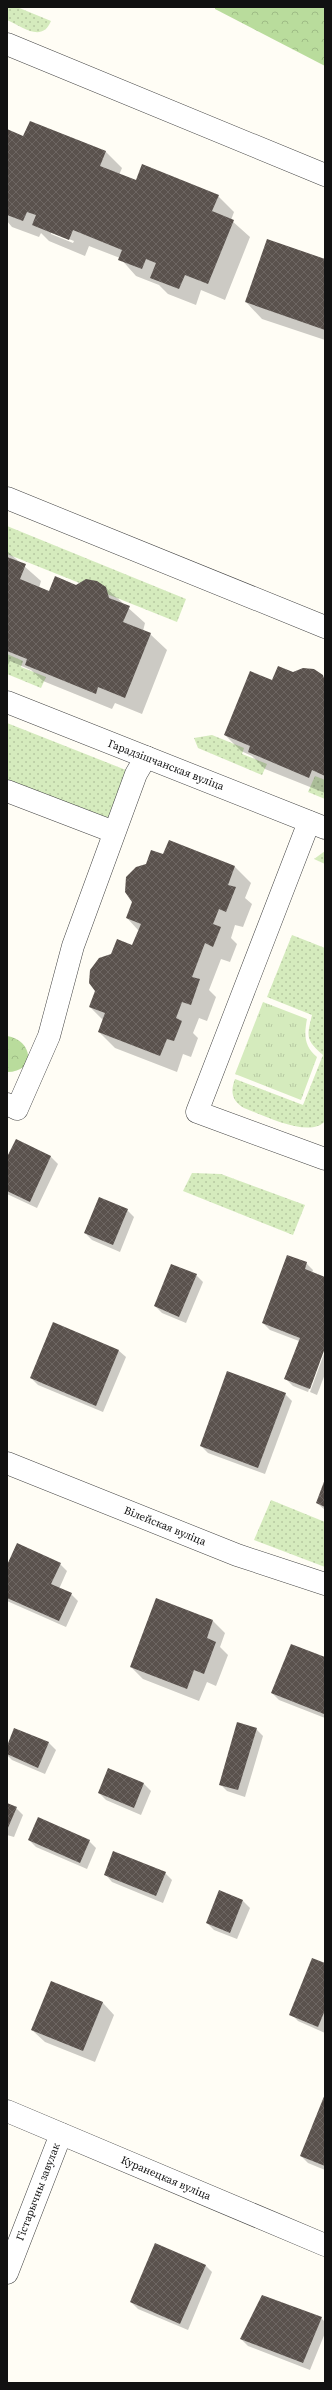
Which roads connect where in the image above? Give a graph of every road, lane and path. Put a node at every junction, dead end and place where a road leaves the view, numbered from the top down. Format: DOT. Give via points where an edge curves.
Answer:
graph roads {
  1 [pos="7,44"];
  2 [pos="325,174"];
  3 [pos="7,498"];
  4 [pos="325,627"];
  5 [pos="7,702"];
  6 [pos="146,757"];
  7 [pos="7,791"];
  8 [pos="317,825"];
  9 [pos="114,832"];
  10 [pos="7,1104"];
  11 [pos="325,1159"];
  12 [pos="7,1462"];
  13 [pos="325,1584"];
  14 [pos="7,2111"];
  15 [pos="61,2134"];
  16 [pos="325,2246"];
  17 [pos="7,2273"];
  1 -- 2 [label="street"];
  3 -- 4 [label="street"];
  5 -- 6 [label="street, Гарадзішчанская вуліца"];
  6 -- 8 [label="street, Гарадзішчанская вуліца"];
  6 -- 9 [label="street" via="136,774"];
  7 -- 9 [label="street"];
  8 -- 11 [label="street" via="197,1112"];
  9 -- 10 [label="street" via="73,946 49,1036 17,1109"];
  12 -- 13 [label="street, Вілейская вуліца" via="237,1555"];
  14 -- 15 [label="street, Куранецкая вуліца"];
  15 -- 16 [label="street, Куранецкая вуліца"];
  15 -- 17 [label="street, Гістарычны завулак"];
}
